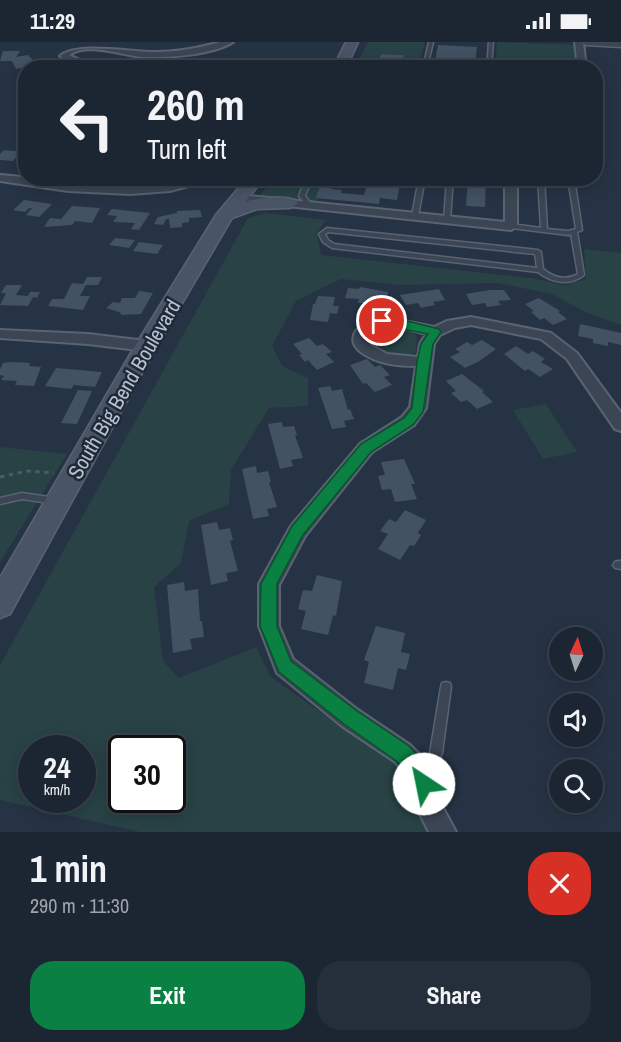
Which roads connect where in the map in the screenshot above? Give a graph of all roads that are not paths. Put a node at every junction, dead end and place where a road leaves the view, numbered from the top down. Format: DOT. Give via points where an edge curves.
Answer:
graph roads {
  1 [pos="242,42"];
  2 [pos="352,42"];
  3 [pos="431,42"];
  4 [pos="491,42"];
  5 [pos="579,42"];
  6 [pos="585,42"];
  7 [pos="225,43"];
  8 [pos="621,44"];
  9 [pos="179,53"];
  10 [pos="148,54"];
  11 [pos="68,60"];
  12 [pos="155,60"];
  13 [pos="170,60"];
  14 [pos="343,60"];
  15 [pos="427,60"];
  16 [pos="490,60"];
  17 [pos="581,60"];
  18 [pos="0,178"];
  19 [pos="18,181"];
  20 [pos="58,186"];
  21 [pos="185,186"];
  22 [pos="264,186"];
  23 [pos="306,186"];
  24 [pos="421,186"];
  25 [pos="449,186"];
  26 [pos="512,186"];
  27 [pos="542,186"];
  28 [pos="572,186"];
  29 [pos="248,188"];
  30 [pos="290,203"];
  31 [pos="309,205"];
  32 [pos="415,216"];
  33 [pos="447,220"];
  34 [pos="511,226"];
  35 [pos="544,230"];
  36 [pos="574,231"];
  37 [pos="540,270"];
  38 [pos="435,332"];
  39 [pos="0,334"];
  40 [pos="146,346"];
  41 [pos="423,362"];
  42 [pos="621,425"];
  43 [pos="0,501"];
  44 [pos="60,501"];
  45 [pos="0,605"];
  46 [pos="446,687"];
  47 [pos="424,784"];
  48 [pos="444,832"];
  1 -- 7 [label="street"];
  2 -- 14 [label="main road"];
  3 -- 15 [label="lane"];
  4 -- 16 [label="lane"];
  5 -- 17 [label="street"];
  6 -- 8 [label="street"];
  7 -- 9 [label="street"];
  9 -- 10 [label="street"];
  9 -- 13 [label="street"];
  10 -- 11 [label="street" via="87,46 65,53"];
  10 -- 12 [label="street"];
  18 -- 19 [label="street"];
  20 -- 21 [label="street" via="133,192"];
  22 -- 30 [label="main road" via="272,197"];
  23 -- 31 [label="lane" via="302,196"];
  24 -- 32 [label="lane"];
  25 -- 33 [label="lane"];
  26 -- 34 [label="street"];
  27 -- 35 [label="lane"];
  28 -- 36 [label="lane" via="579,230"];
  29 -- 30 [label="main road" via="255,204"];
  29 -- 40 [label="main road, South Big Bend Boulevard"];
  30 -- 31 [label="street"];
  31 -- 32 [label="street"];
  32 -- 33 [label="street"];
  33 -- 34 [label="street"];
  34 -- 35 [label="lane"];
  35 -- 36 [label="lane"];
  36 -- 37 [label="lane" via="581,275 575,279 551,279"];
  37 -- 37 [label="lane" via="538,252 327,230 322,234 332,246"];
  38 -- 41 [label="street"];
  38 -- 41 [label="street" via="382,321 368,324 360,334 369,351"];
  38 -- 42 [label="street" via="471,321 546,336 572,356"];
  39 -- 40 [label="street"];
  40 -- 44 [label="main road, South Big Bend Boulevard"];
  41 -- 47 [label="street" via="418,408 408,422 366,448 298,531 269,584 269,626 285,666 402,753 417,768"];
  43 -- 44 [label="lane" via="22,496"];
  44 -- 45 [label="main road, South Big Bend Boulevard"];
  46 -- 47 [label="lane" via="436,753"];
  47 -- 48 [label="street" via="432,814"];
}
